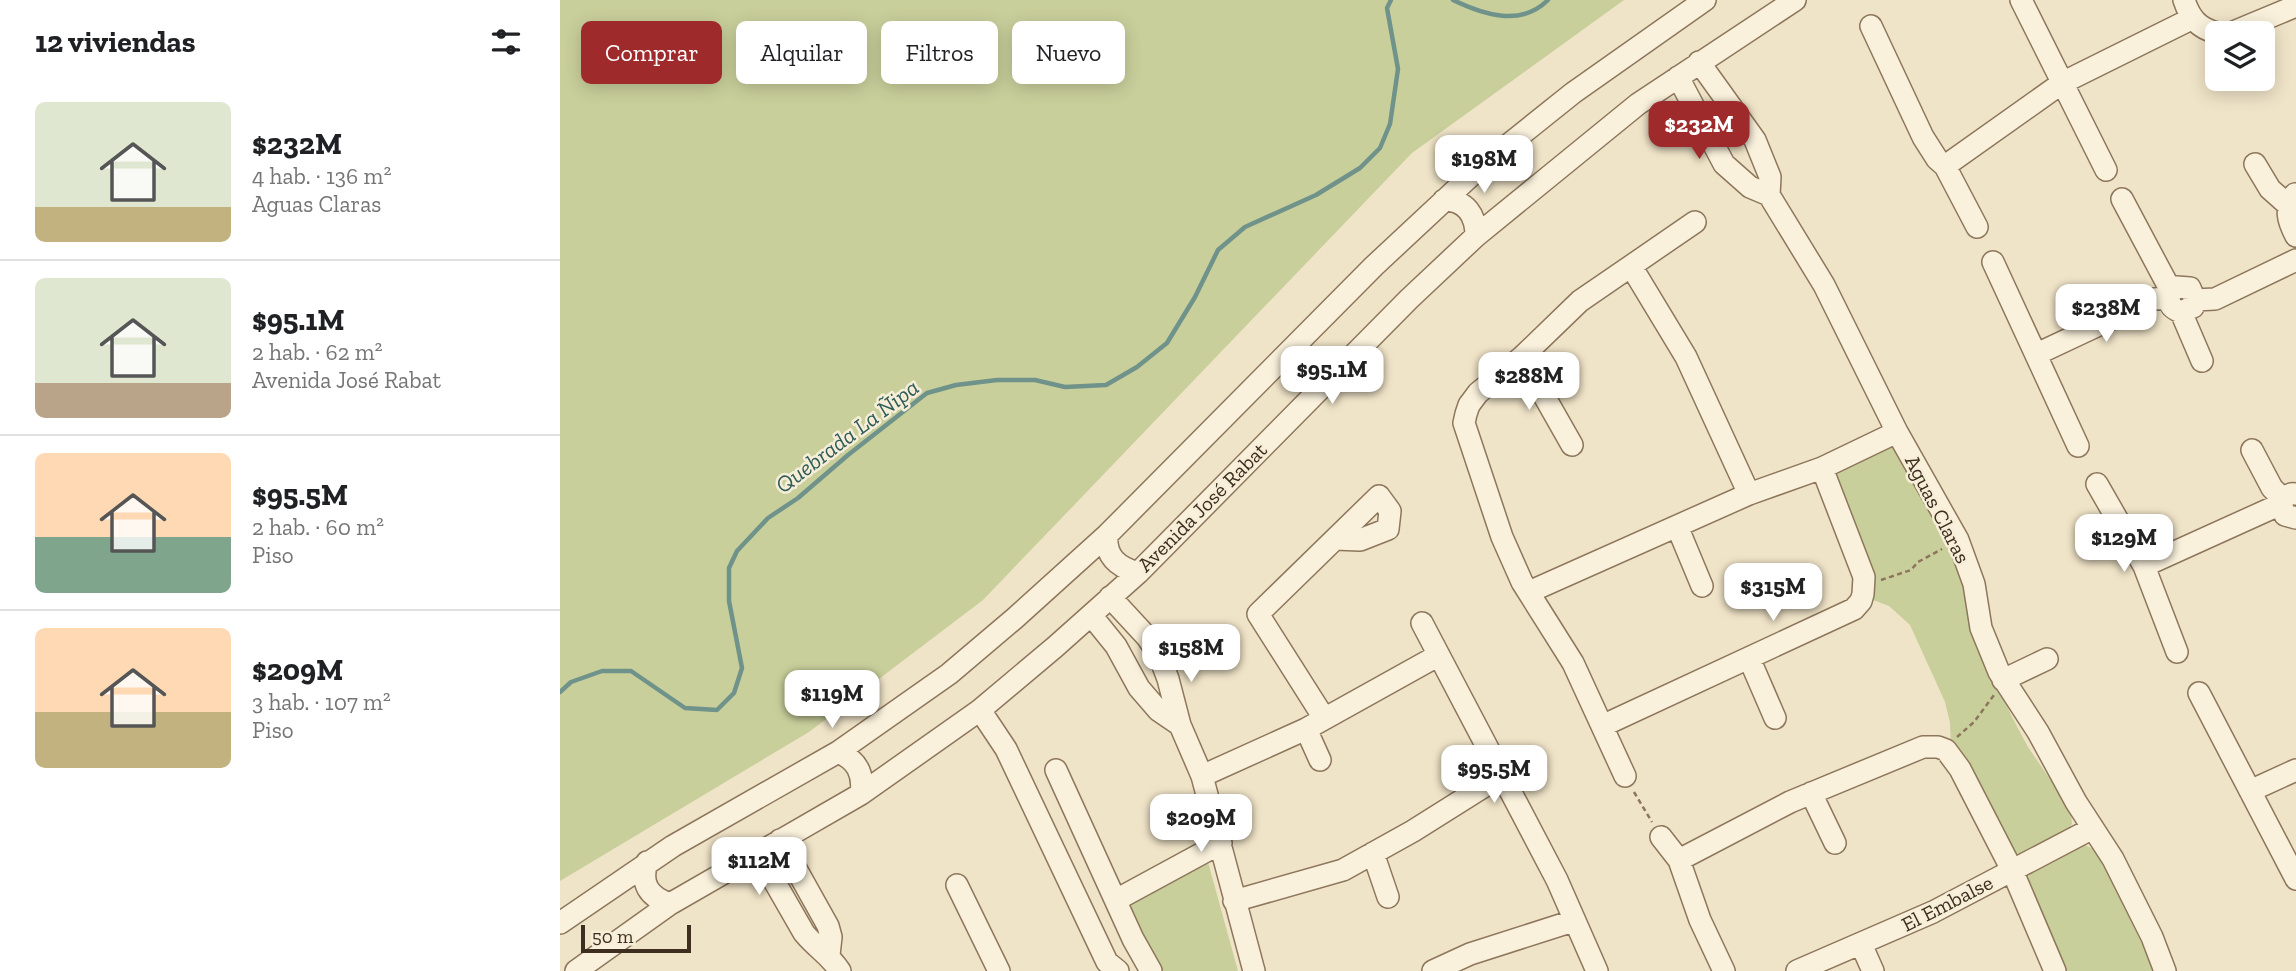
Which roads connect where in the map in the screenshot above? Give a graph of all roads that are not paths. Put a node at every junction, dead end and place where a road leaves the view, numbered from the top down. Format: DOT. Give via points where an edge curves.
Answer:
graph roads {
  1 [pos="1705,0"];
  2 [pos="1795,0"];
  3 [pos="2021,0"];
  4 [pos="2186,5"];
  5 [pos="2296,6"];
  6 [pos="2260,21"];
  7 [pos="1871,26"];
  8 [pos="2205,28"];
  9 [pos="1699,62"];
  10 [pos="1678,77"];
  11 [pos="2062,83"];
  12 [pos="2255,164"];
  13 [pos="1945,166"];
  14 [pos="2106,170"];
  15 [pos="1769,195"];
  16 [pos="2122,199"];
  17 [pos="2292,199"];
  18 [pos="1444,200"];
  19 [pos="1695,222"];
  20 [pos="1977,227"];
  21 [pos="1476,236"];
  22 [pos="2296,236"];
  23 [pos="1993,262"];
  24 [pos="1631,266"];
  25 [pos="2294,267"];
  26 [pos="2179,300"];
  27 [pos="2037,354"];
  28 [pos="1522,357"];
  29 [pos="2202,361"];
  30 [pos="1897,432"];
  31 [pos="1572,445"];
  32 [pos="2078,446"];
  33 [pos="2252,450"];
  34 [pos="1822,468"];
  35 [pos="2096,484"];
  36 [pos="1749,494"];
  37 [pos="2289,504"];
  38 [pos="1677,526"];
  39 [pos="1107,535"];
  40 [pos="1335,540"];
  41 [pos="2144,566"];
  42 [pos="1138,573"];
  43 [pos="1703,586"];
  44 [pos="1529,592"];
  45 [pos="1110,597"];
  46 [pos="1091,615"];
  47 [pos="1422,623"];
  48 [pos="2177,652"];
  49 [pos="1439,655"];
  50 [pos="1749,658"];
  51 [pos="2047,659"];
  52 [pos="2003,680"];
  53 [pos="2200,693"];
  54 [pos="980,710"];
  55 [pos="1775,718"];
  56 [pos="1315,723"];
  57 [pos="1180,725"];
  58 [pos="1602,726"];
  59 [pos="838,752"];
  60 [pos="1320,760"];
  61 [pos="1056,770"];
  62 [pos="2296,770"];
  63 [pos="1502,775"];
  64 [pos="1202,776"];
  65 [pos="1625,776"];
  66 [pos="2250,791"];
  67 [pos="1811,793"];
  68 [pos="862,794"];
  69 [pos="2093,828"];
  70 [pos="1661,837"];
  71 [pos="780,840"];
  72 [pos="1221,843"];
  73 [pos="1835,843"];
  74 [pos="758,853"];
  75 [pos="1373,853"];
  76 [pos="1679,860"];
  77 [pos="647,862"];
  78 [pos="2012,870"];
  79 [pos="2296,879"];
  80 [pos="957,885"];
  81 [pos="1388,897"];
  82 [pos="1116,900"];
  83 [pos="1234,901"];
  84 [pos="670,904"];
  85 [pos="1573,921"];
  86 [pos="560,923"];
  87 [pos="1861,944"];
  88 [pos="835,963"];
  89 [pos="576,971"];
  90 [pos="999,971"];
  91 [pos="1118,971"];
  92 [pos="1151,971"];
  93 [pos="1254,971"];
  94 [pos="1433,971"];
  95 [pos="1597,971"];
  96 [pos="1724,971"];
  97 [pos="1797,971"];
  98 [pos="1873,971"];
  99 [pos="2055,971"];
  100 [pos="2165,971"];
  1 -- 18 [label="street" via="1573,93"];
  2 -- 9 [label="street, Avenida José Rabat"];
  3 -- 11 [label="street"];
  4 -- 8 [label="street"];
  4 -- 11 [label="street"];
  5 -- 6 [label="street"];
  7 -- 13 [label="street" via="1923,137"];
  9 -- 10 [label="street, Avenida José Rabat"];
  9 -- 15 [label="street, Aguas Claras" via="1755,140 1770,177"];
  10 -- 15 [label="street, Aguas Claras" via="1724,164 1750,187"];
  10 -- 21 [label="street, Avenida José Rabat" via="1615,122"];
  11 -- 13 [label="street"];
  11 -- 14 [label="street"];
  12 -- 17 [label="street" via="2270,189"];
  13 -- 20 [label="street"];
  15 -- 30 [label="street, Aguas Claras" via="1824,285"];
  16 -- 26 [label="street"];
  17 -- 22 [label="street" via="2289,219"];
  18 -- 21 [label="street" via="1469,209"];
  18 -- 39 [label="street"];
  19 -- 24 [label="street"];
  21 -- 42 [label="street, Avenida José Rabat"];
  23 -- 27 [label="street"];
  24 -- 28 [label="street" via="1580,301"];
  24 -- 36 [label="street" via="1686,357"];
  25 -- 26 [label="street" via="2215,299"];
  26 -- 27 [label="street" via="2154,299"];
  26 -- 29 [label="street"];
  27 -- 32 [label="street"];
  28 -- 31 [label="street"];
  28 -- 44 [label="street" via="1478,393 1465,423 1502,537"];
  30 -- 34 [label="street"];
  30 -- 52 [label="street, Aguas Claras" via="1958,540 1974,584 1981,628"];
  33 -- 37 [label="street" via="2272,488"];
  34 -- 36 [label="street"];
  34 -- 50 [label="street" via="1864,577 1861,601 1854,609"];
  35 -- 41 [label="street"];
  36 -- 38 [label="street"];
  37 -- 41 [label="street"];
  38 -- 43 [label="street"];
  38 -- 44 [label="street"];
  39 -- 42 [label="street" via="1115,562"];
  39 -- 59 [label="street" via="957,667"];
  40 -- 56 [label="street" via="1258,614"];
  41 -- 48 [label="street"];
  42 -- 45 [label="street, Avenida José Rabat"];
  44 -- 58 [label="street" via="1573,663"];
  45 -- 46 [label="street, Avenida José Rabat"];
  45 -- 57 [label="street" via="1158,655"];
  46 -- 54 [label="street, Avenida José Rabat"];
  46 -- 57 [label="street" via="1158,710"];
  47 -- 49 [label="street"];
  49 -- 56 [label="street"];
  49 -- 63 [label="street"];
  50 -- 55 [label="street"];
  50 -- 58 [label="street"];
  51 -- 52 [label="street"];
  52 -- 69 [label="street, Aguas Claras"];
  53 -- 66 [label="street"];
  54 -- 68 [label="street, Avenida José Rabat"];
  54 -- 91 [label="street" via="1006,749 1107,962"];
  56 -- 60 [label="street"];
  56 -- 64 [label="street"];
  57 -- 64 [label="street"];
  58 -- 65 [label="street"];
  59 -- 68 [label="street" via="859,769"];
  59 -- 77 [label="street"];
  61 -- 82 [label="street"];
  62 -- 66 [label="street"];
  63 -- 75 [label="street"];
  63 -- 85 [label="street" via="1557,880"];
  64 -- 72 [label="street"];
  66 -- 79 [label="street"];
  67 -- 73 [label="street"];
  67 -- 76 [label="street"];
  67 -- 78 [label="street" via="1923,747 1946,750"];
  68 -- 71 [label="street, Avenida José Rabat"];
  69 -- 78 [label="street, El Embalse"];
  69 -- 100 [label="street, Aguas Claras" via="2113,859"];
  70 -- 76 [label="street"];
  71 -- 74 [label="street, Avenida José Rabat"];
  71 -- 88 [label="street" via="828,926"];
  72 -- 82 [label="street"];
  72 -- 83 [label="street"];
  74 -- 84 [label="street, Avenida José Rabat"];
  74 -- 88 [label="street" via="804,933"];
  75 -- 81 [label="street"];
  75 -- 83 [label="street" via="1343,870"];
  76 -- 96 [label="street"];
  77 -- 84 [label="street" via="644,878 648,891"];
  77 -- 86 [label="street"];
  78 -- 87 [label="street, El Embalse"];
  78 -- 99 [label="street"];
  80 -- 90 [label="street"];
  82 -- 92 [label="street"];
  83 -- 93 [label="street"];
  84 -- 89 [label="street, Avenida José Rabat"];
  85 -- 94 [label="street" via="1470,954"];
  85 -- 95 [label="street"];
  87 -- 97 [label="street, El Embalse"];
  87 -- 98 [label="street"];
}
